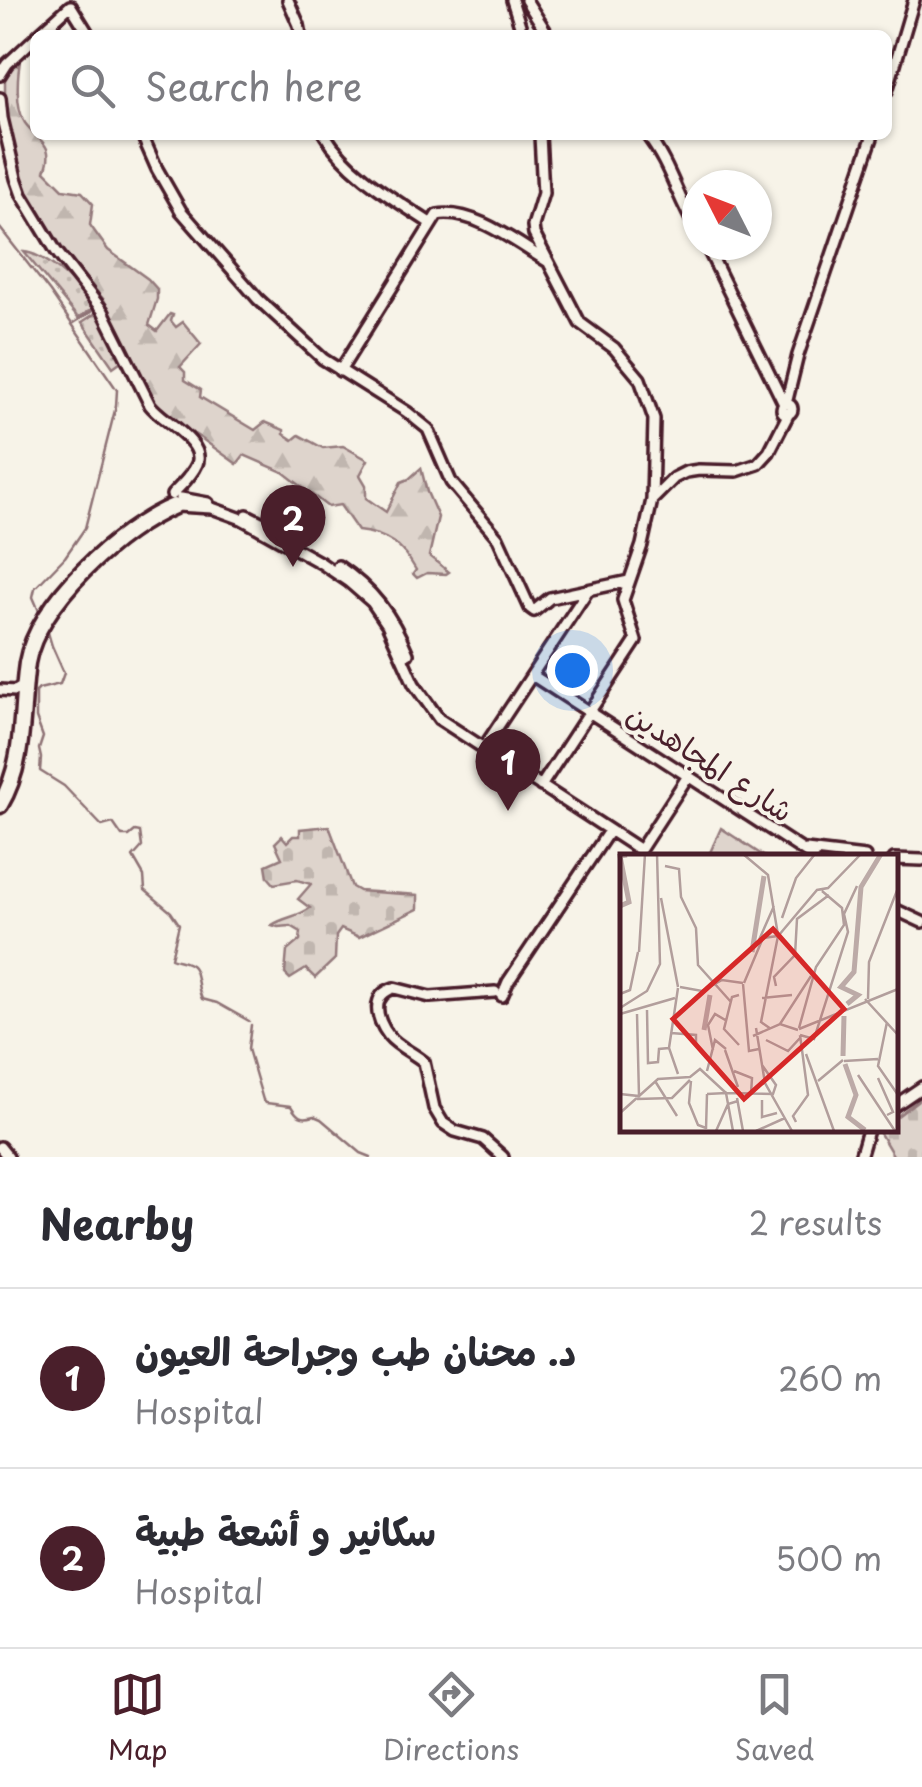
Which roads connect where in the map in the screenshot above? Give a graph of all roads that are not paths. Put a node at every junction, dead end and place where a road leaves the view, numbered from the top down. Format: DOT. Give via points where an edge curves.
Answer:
graph roads {
  1 [pos="288,0"];
  2 [pos="512,0"];
  3 [pos="526,0"];
  4 [pos="914,1"];
  5 [pos="69,4"];
  6 [pos="42,30"];
  7 [pos="86,30"];
  8 [pos="300,30"];
  9 [pos="521,30"];
  10 [pos="545,30"];
  11 [pos="30,42"];
  12 [pos="892,74"];
  13 [pos="0,75"];
  14 [pos="0,98"];
  15 [pos="144,140"];
  16 [pos="329,140"];
  17 [pos="540,140"];
  18 [pos="649,140"];
  19 [pos="871,140"];
  20 [pos="682,202"];
  21 [pos="434,219"];
  22 [pos="714,260"];
  23 [pos="550,262"];
  24 [pos="340,371"];
  25 [pos="786,404"];
  26 [pos="178,496"];
  27 [pos="652,500"];
  28 [pos="628,582"];
  29 [pos="588,590"];
  30 [pos="532,675"];
  31 [pos="22,687"];
  32 [pos="0,690"];
  33 [pos="588,712"];
  34 [pos="483,749"];
  35 [pos="688,776"];
  36 [pos="541,786"];
  37 [pos="0,790"];
  38 [pos="0,805"];
  39 [pos="610,831"];
  40 [pos="803,850"];
  41 [pos="809,854"];
  42 [pos="839,854"];
  43 [pos="897,859"];
  44 [pos="922,860"];
  45 [pos="897,910"];
  46 [pos="922,922"];
  47 [pos="922,1087"];
  48 [pos="897,1104"];
  49 [pos="867,1132"];
  50 [pos="0,1147"];
  51 [pos="8,1157"];
  52 [pos="503,1157"];
  53 [pos="860,1157"];
  1 -- 8 [label="main road"];
  2 -- 9 [label="main road"];
  3 -- 10 [label="main road"];
  4 -- 12 [label="main road"];
  5 -- 6 [label="main road"];
  5 -- 7 [label="main road"];
  11 -- 13 [label="main road"];
  14 -- 26 [label="main road" via="22,195 56,252 104,311 150,404 196,446 198,462"];
  15 -- 24 [label="main road" via="188,219 283,324"];
  16 -- 21 [label="main road" via="381,190"];
  17 -- 23 [label="main road" via="543,194 533,230"];
  18 -- 20 [label="main road"];
  19 -- 25 [label="main road"];
  21 -- 23 [label="main road" via="442,213 494,227"];
  21 -- 24 [label="main road"];
  22 -- 25 [label="main road"];
  23 -- 27 [label="main road" via="580,323 640,379 654,419"];
  24 -- 29 [label="main road" via="428,429 451,482 498,538 534,611 550,598"];
  25 -- 27 [label="main road" via="770,452 753,466 686,472"];
  26 -- 31 [label="highway" via="118,532 49,601 29,636"];
  26 -- 34 [label="main road" via="242,519 349,582 388,624 414,684 442,722"];
  27 -- 28 [label="main road"];
  28 -- 29 [label="main road"];
  28 -- 33 [label="main road" via="623,600 636,641"];
  29 -- 30 [label="main road"];
  30 -- 33 [label="main road, شارع المجاهدين"];
  30 -- 34 [label="main road"];
  31 -- 32 [label="main road"];
  31 -- 37 [label="highway" via="12,763"];
  31 -- 38 [label="highway" via="17,765"];
  33 -- 35 [label="main road, شارع المجاهدين"];
  33 -- 36 [label="main road"];
  34 -- 36 [label="main road"];
  35 -- 39 [label="main road" via="640,850"];
  35 -- 40 [label="main road, شارع المجاهدين"];
  36 -- 39 [label="main road"];
  39 -- 52 [label="main road" via="497,994 430,998 390,988 378,1000 378,1016 392,1039 424,1062 442,1123"];
  40 -- 41 [label="main road, شارع المجاهدين"];
  40 -- 42 [label="main road"];
  43 -- 44 [label="main road"];
  45 -- 46 [label="main road"];
  47 -- 48 [label="main road"];
  49 -- 53 [label="main road"];
  50 -- 51 [label="main road"];
}
